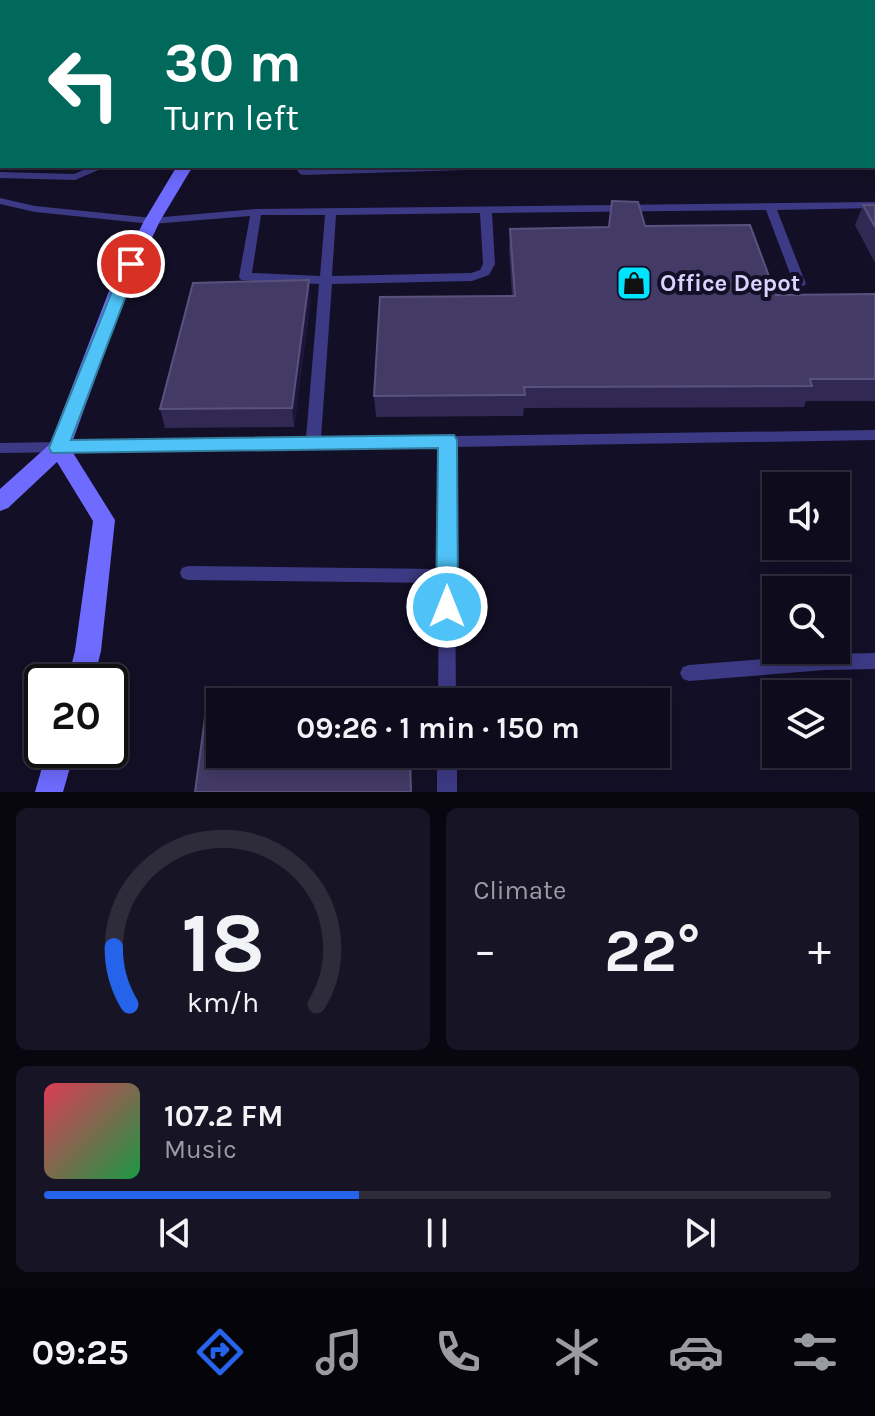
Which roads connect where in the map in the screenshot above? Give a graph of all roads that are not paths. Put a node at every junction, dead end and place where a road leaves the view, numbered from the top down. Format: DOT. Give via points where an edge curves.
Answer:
graph roads {
  1 [pos="98,168"];
  2 [pos="184,168"];
  3 [pos="301,168"];
  4 [pos="405,168"];
  5 [pos="0,175"];
  6 [pos="0,201"];
  7 [pos="875,205"];
  8 [pos="770,206"];
  9 [pos="486,209"];
  10 [pos="331,211"];
  11 [pos="256,212"];
  12 [pos="152,221"];
  13 [pos="325,280"];
  14 [pos="800,284"];
  15 [pos="875,435"];
  16 [pos="447,440"];
  17 [pos="313,443"];
  18 [pos="0,448"];
  19 [pos="59,448"];
  20 [pos="0,502"];
  21 [pos="188,573"];
  22 [pos="448,576"];
  23 [pos="875,661"];
  24 [pos="85,664"];
  25 [pos="689,673"];
  26 [pos="447,688"];
  27 [pos="56,768"];
  28 [pos="447,768"];
  29 [pos="49,792"];
  30 [pos="447,792"];
  1 -- 5 [label="lane" via="75,177"];
  2 -- 12 [label="main road"];
  3 -- 4 [label="lane"];
  6 -- 12 [label="lane"];
  7 -- 8 [label="lane"];
  8 -- 9 [label="lane"];
  8 -- 14 [label="lane"];
  9 -- 10 [label="lane"];
  9 -- 13 [label="lane" via="485,272 472,277"];
  10 -- 11 [label="lane"];
  10 -- 13 [label="lane"];
  11 -- 12 [label="lane"];
  11 -- 13 [label="lane" via="245,277"];
  12 -- 19 [label="main road" via="120,286"];
  13 -- 17 [label="lane"];
  15 -- 16 [label="lane"];
  16 -- 17 [label="lane"];
  16 -- 22 [label="lane"];
  17 -- 19 [label="lane"];
  18 -- 19 [label="lane"];
  19 -- 20 [label="main road"];
  19 -- 24 [label="main road" via="104,520"];
  21 -- 22 [label="lane"];
  22 -- 26 [label="lane"];
  23 -- 25 [label="lane"];
  27 -- 29 [label="main road"];
  28 -- 30 [label="lane"];
}
